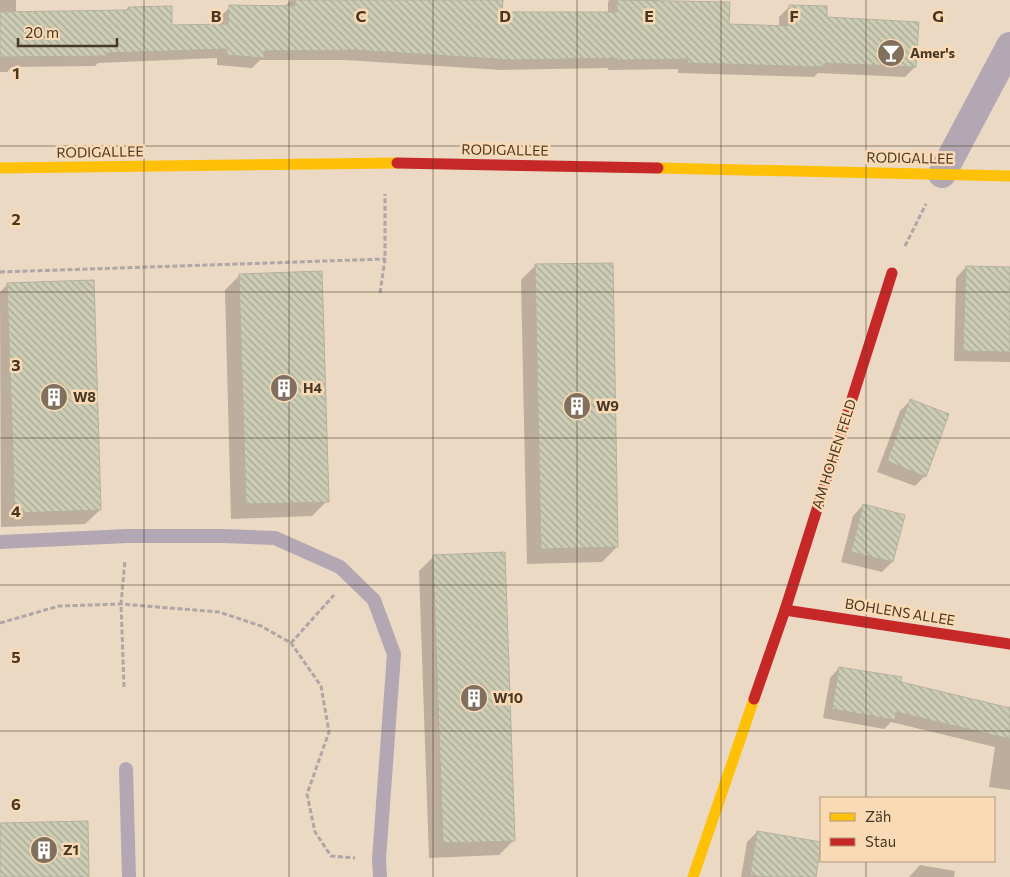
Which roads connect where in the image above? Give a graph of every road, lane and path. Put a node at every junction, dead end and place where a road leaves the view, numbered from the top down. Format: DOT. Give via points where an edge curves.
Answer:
graph roads {
  1 [pos="1010,46"];
  2 [pos="385,163"];
  3 [pos="0,168"];
  4 [pos="942,174"];
  5 [pos="1010,176"];
  6 [pos="385,259"];
  7 [pos="0,272"];
  8 [pos="892,273"];
  9 [pos="380,293"];
  10 [pos="127,536"];
  11 [pos="0,542"];
  12 [pos="328,602"];
  13 [pos="120,604"];
  14 [pos="785,610"];
  15 [pos="0,623"];
  16 [pos="291,643"];
  17 [pos="1010,644"];
  18 [pos="124,687"];
  19 [pos="126,770"];
  20 [pos="380,859"];
  21 [pos="129,877"];
  22 [pos="380,877"];
  23 [pos="693,877"];
  1 -- 4 [label="street"];
  2 -- 3 [label="main road, RODIGALLEE"];
  2 -- 4 [label="main road, RODIGALLEE"];
  2 -- 6 [label="path"];
  4 -- 5 [label="main road, RODIGALLEE"];
  4 -- 8 [label="path"];
  6 -- 7 [label="path"];
  6 -- 9 [label="path"];
  8 -- 14 [label="main road, AM HOHEN FELD"];
  10 -- 11 [label="lane"];
  10 -- 13 [label="path"];
  10 -- 20 [label="lane" via="276,538 340,567 374,600 394,654"];
  12 -- 16 [label="path"];
  13 -- 15 [label="path" via="60,606"];
  13 -- 16 [label="path" via="219,612 260,626"];
  13 -- 18 [label="path"];
  14 -- 17 [label="main road, BOHLENS ALLEE"];
  14 -- 23 [label="main road, AM HOHEN FELD"];
  16 -- 20 [label="path" via="322,686 328,732 308,794 315,832 331,856"];
  19 -- 21 [label="lane"];
  20 -- 22 [label="lane"];
}
